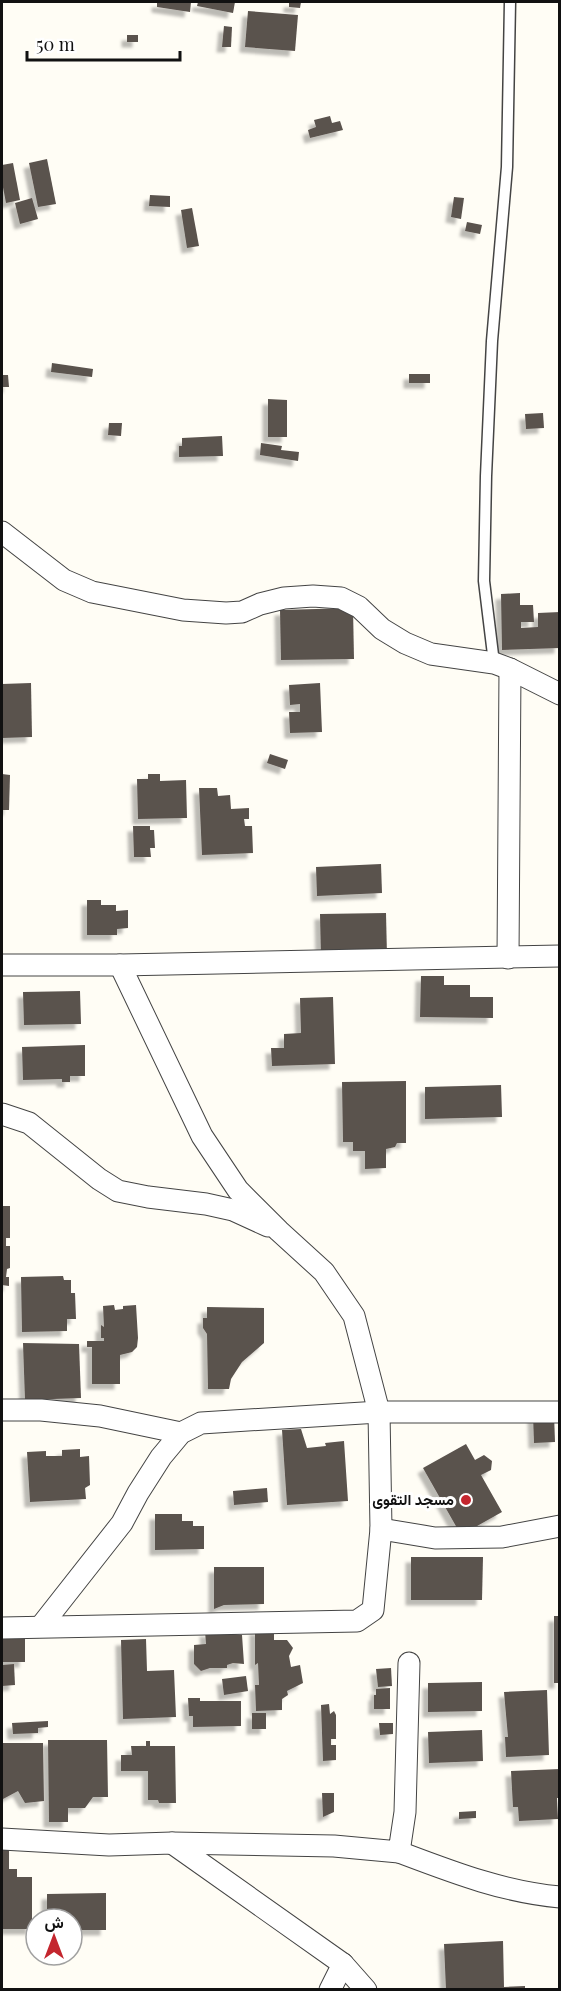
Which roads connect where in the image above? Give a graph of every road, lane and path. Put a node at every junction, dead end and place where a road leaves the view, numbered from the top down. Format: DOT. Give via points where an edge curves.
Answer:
graph roads {
  1 [pos="510,2"];
  2 [pos="2,532"];
  3 [pos="502,666"];
  4 [pos="560,694"];
  5 [pos="560,956"];
  6 [pos="508,958"];
  7 [pos="2,965"];
  8 [pos="120,965"];
  9 [pos="2,1114"];
  10 [pos="279,1231"];
  11 [pos="2,1410"];
  12 [pos="379,1412"];
  13 [pos="560,1412"];
  14 [pos="181,1433"];
  15 [pos="560,1526"];
  16 [pos="381,1528"];
  17 [pos="40,1626"];
  18 [pos="2,1628"];
  19 [pos="410,1663"];
  20 [pos="2,1839"];
  21 [pos="172,1842"];
  22 [pos="399,1852"];
  23 [pos="560,1897"];
  24 [pos="343,1964"];
  25 [pos="330,1989"];
  26 [pos="366,1989"];
  1 -- 3 [label="lane" via="507,167 492,341 484,581"];
  2 -- 3 [label="street" via="64,580 92,591 183,610 226,613 242,612 284,598 341,598 405,644 431,654"];
  3 -- 4 [label="street"];
  3 -- 6 [label="street"];
  5 -- 6 [label="street"];
  6 -- 8 [label="street"];
  7 -- 8 [label="street"];
  8 -- 10 [label="street" via="202,1136 238,1190"];
  9 -- 10 [label="street" via="29,1123 118,1191 233,1210"];
  10 -- 12 [label="street" via="324,1272 354,1316"];
  11 -- 14 [label="street" via="100,1416"];
  12 -- 13 [label="street"];
  12 -- 14 [label="street" via="201,1423"];
  12 -- 16 [label="street"];
  14 -- 17 [label="street" via="160,1457 122,1524"];
  15 -- 16 [label="street" via="502,1537 435,1538"];
  16 -- 17 [label="street" via="373,1610 357,1621"];
  17 -- 18 [label="street"];
  19 -- 22 [label="street" via="405,1812"];
  20 -- 21 [label="street" via="109,1845"];
  21 -- 22 [label="street" via="334,1846"];
  21 -- 24 [label="street"];
  22 -- 23 [label="street" via="475,1881"];
  24 -- 25 [label="street"];
  24 -- 26 [label="street"];
}
